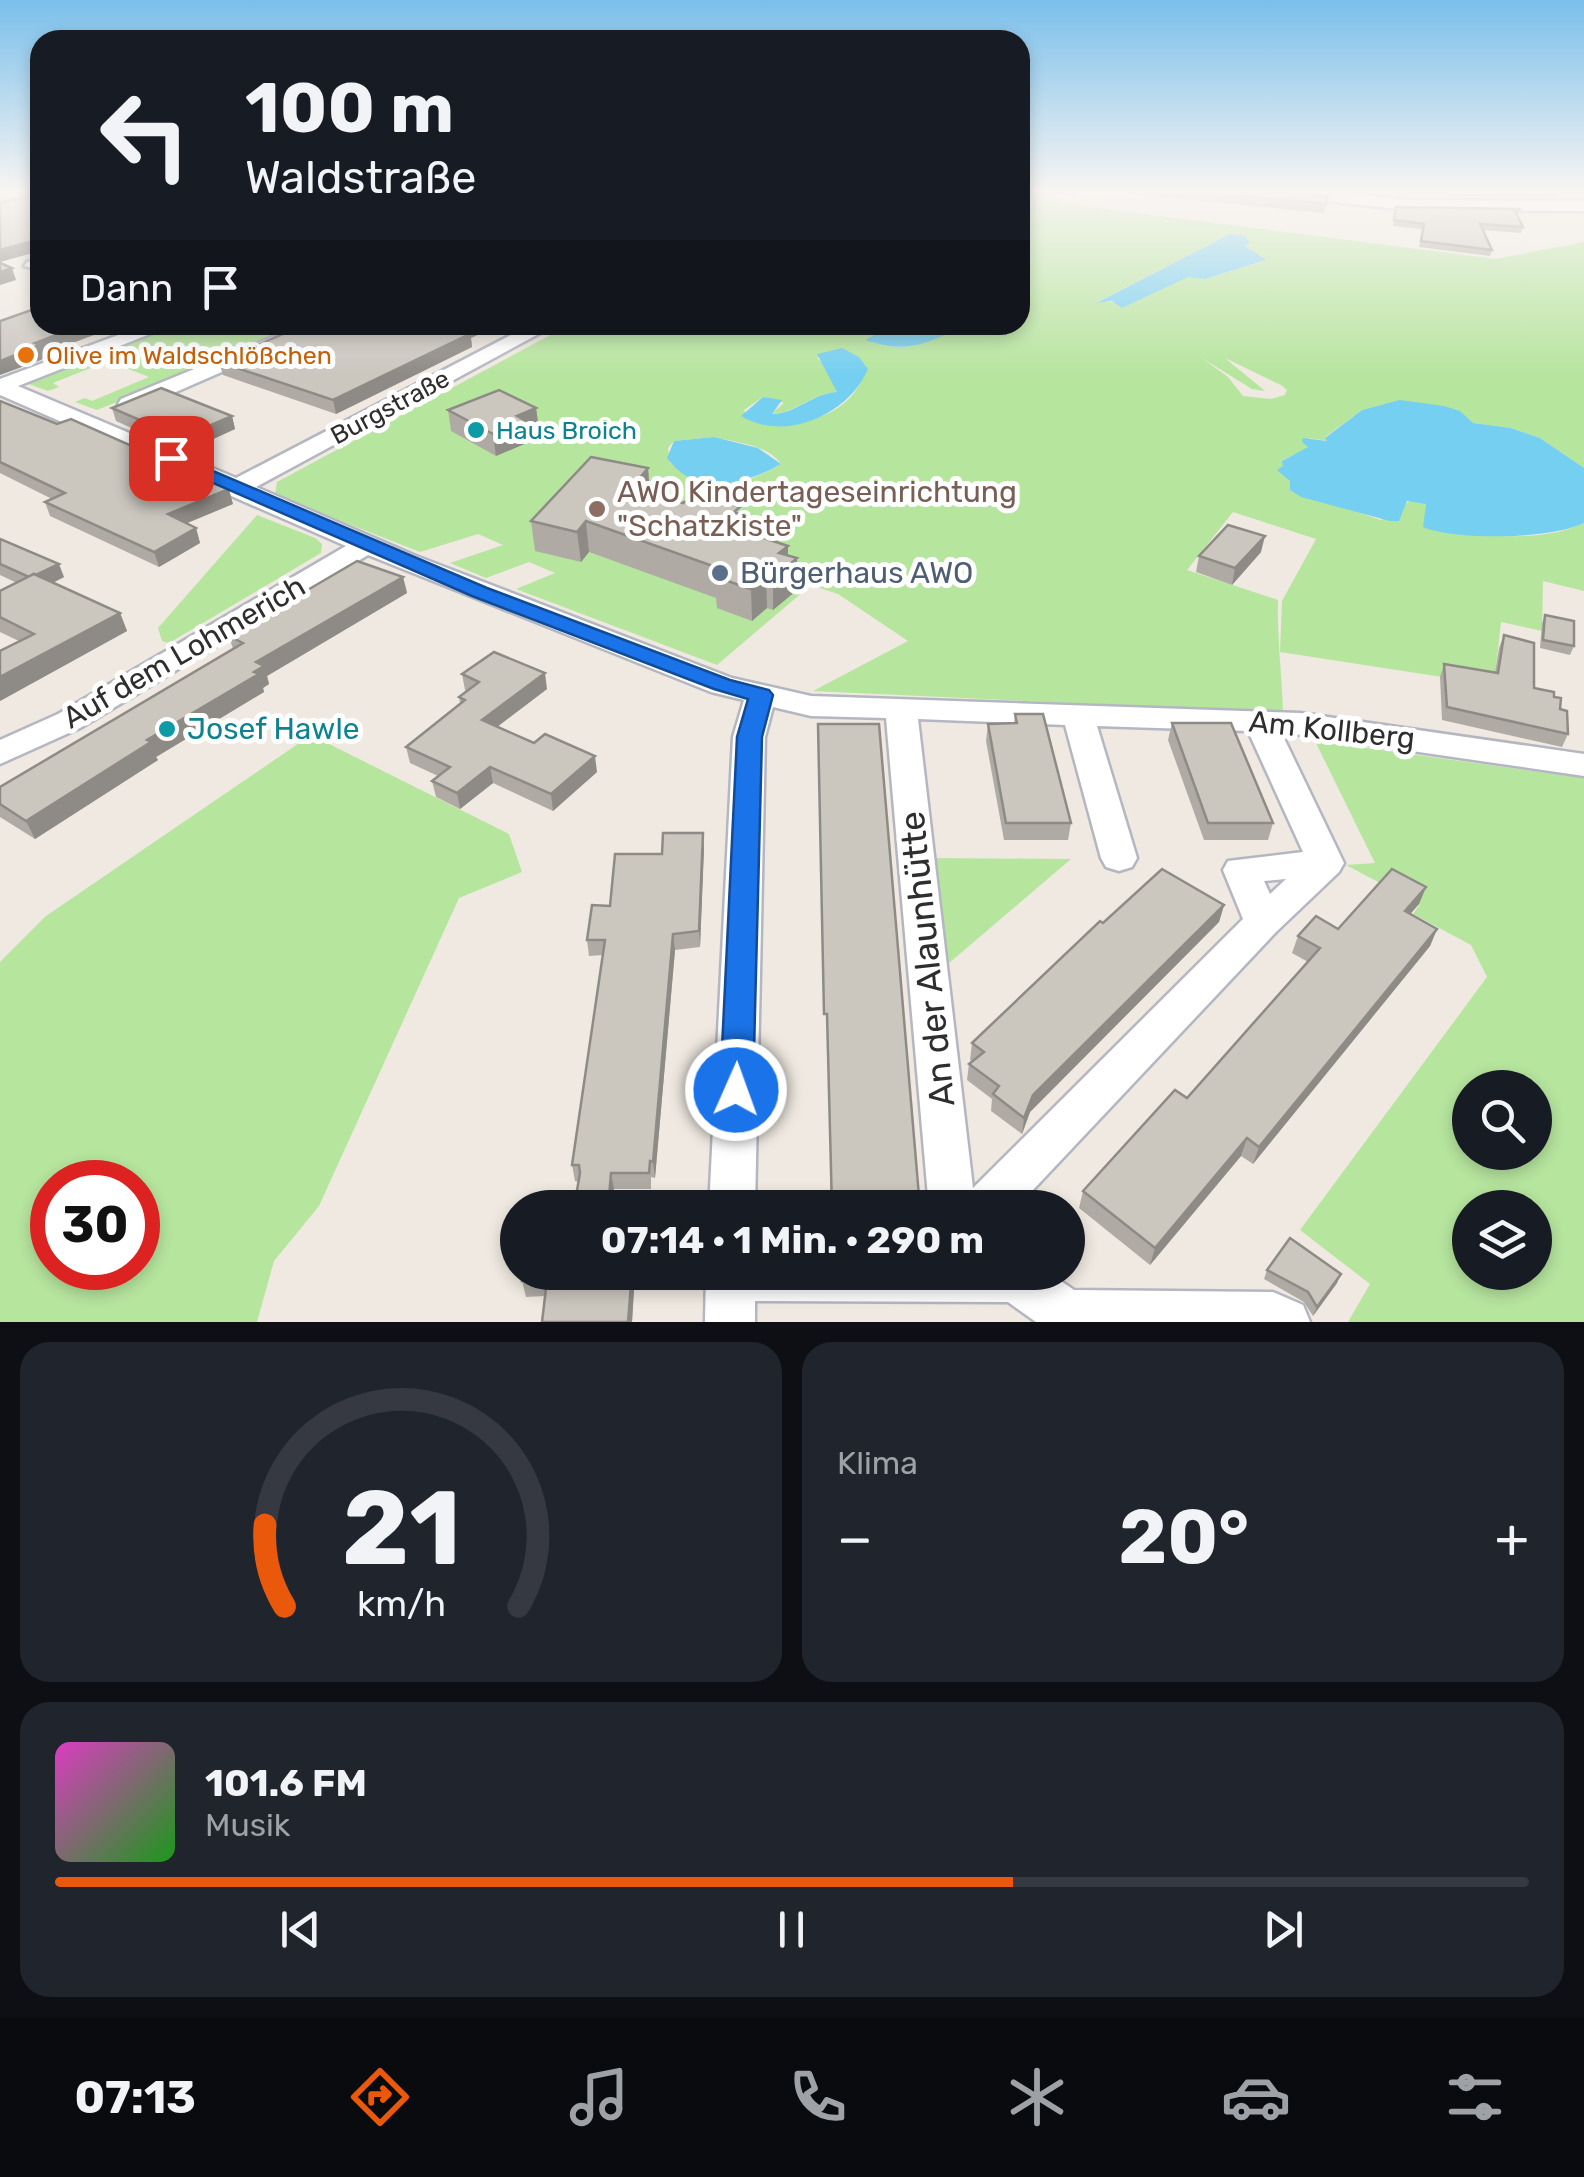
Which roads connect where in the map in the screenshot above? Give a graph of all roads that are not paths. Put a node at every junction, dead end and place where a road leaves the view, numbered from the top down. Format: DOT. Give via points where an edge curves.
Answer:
graph roads {
  1 [pos="138,335"];
  2 [pos="296,335"];
  3 [pos="526,335"];
  4 [pos="0,387"];
  5 [pos="90,420"];
  6 [pos="236,488"];
  7 [pos="366,545"];
  8 [pos="761,695"];
  9 [pos="901,710"];
  10 [pos="1078,715"];
  11 [pos="1259,720"];
  12 [pos="0,754"];
  13 [pos="1584,766"];
  14 [pos="1119,858"];
  15 [pos="733,1190"];
  16 [pos="950,1190"];
  17 [pos="1002,1190"];
  18 [pos="1031,1290"];
  19 [pos="1285,1322"];
  1 -- 4 [label="street"];
  2 -- 5 [label="street"];
  3 -- 6 [label="street, Burgstraße"];
  4 -- 5 [label="street, Am Kollberg"];
  5 -- 6 [label="street, Am Kollberg"];
  6 -- 7 [label="street, Am Kollberg"];
  7 -- 8 [label="street, Am Kollberg"];
  7 -- 12 [label="street, Auf dem Lohmerich" via="69,721"];
  8 -- 9 [label="street, Am Kollberg" via="811,706"];
  8 -- 15 [label="street" via="750,737"];
  9 -- 10 [label="street, Am Kollberg"];
  9 -- 16 [label="street, An der Alaunhütte"];
  10 -- 11 [label="street, Am Kollberg"];
  10 -- 14 [label="street"];
  11 -- 13 [label="street, Am Kollberg"];
  11 -- 17 [label="street" via="1326,864"];
  18 -- 19 [label="street" via="1067,1314 1274,1316"];
}
